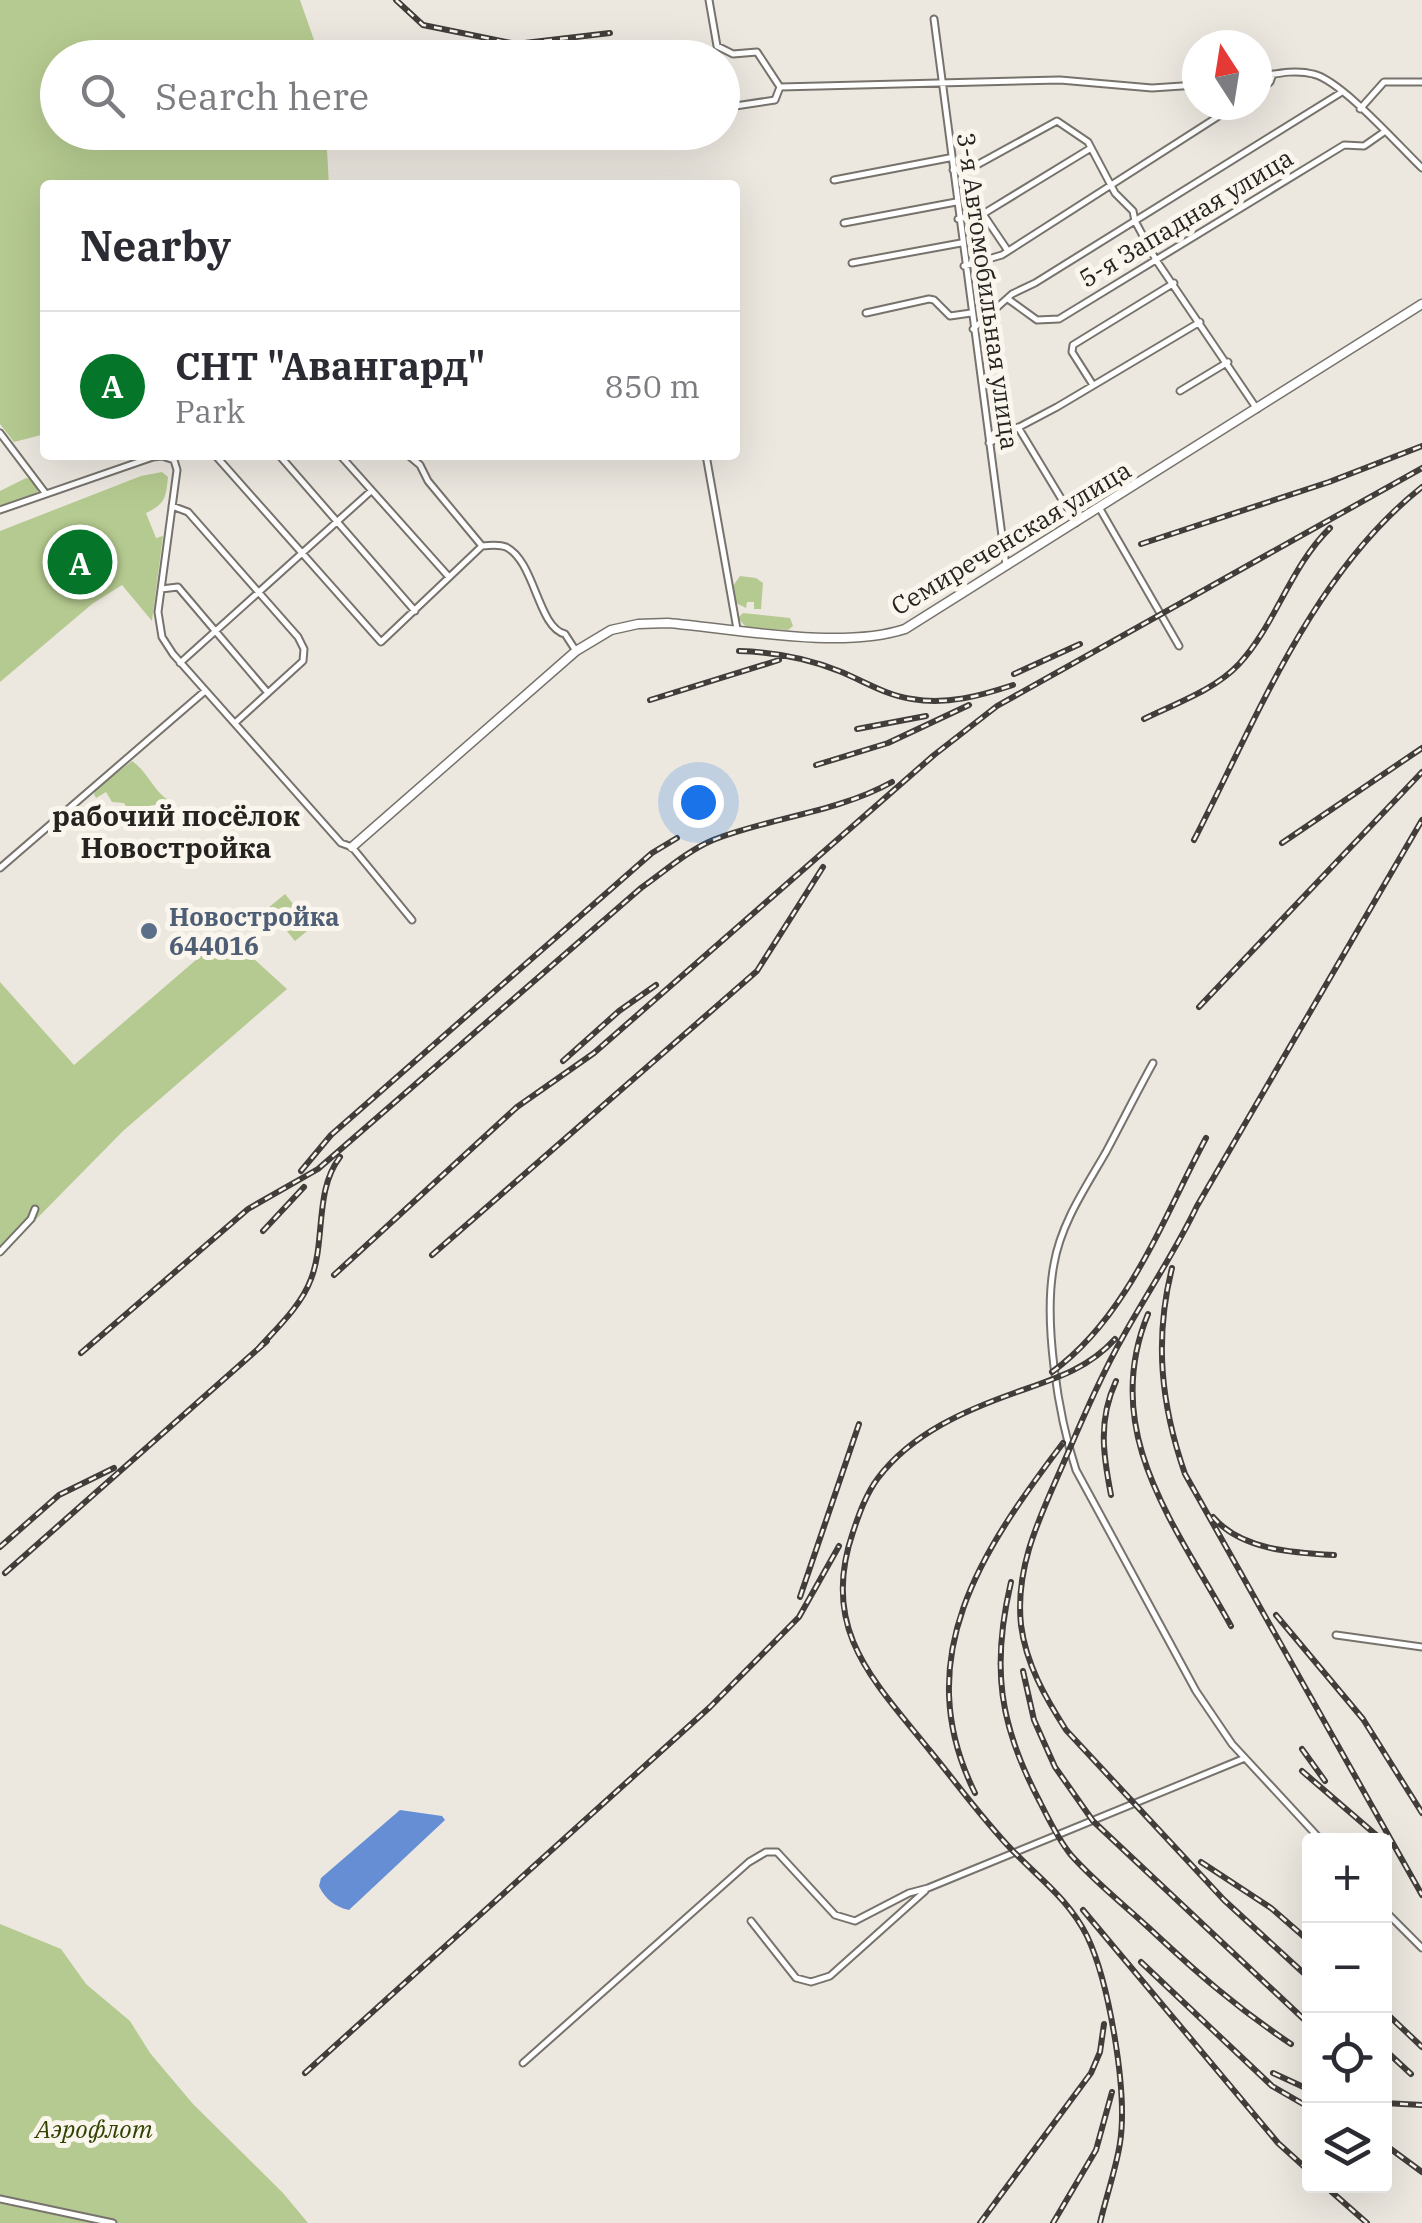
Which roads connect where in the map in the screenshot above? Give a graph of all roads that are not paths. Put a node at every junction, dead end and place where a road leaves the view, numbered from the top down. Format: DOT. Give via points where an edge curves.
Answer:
graph roads {
  1 [pos="709,0"];
  2 [pos="934,20"];
  3 [pos="716,40"];
  4 [pos="740,53"];
  5 [pos="1274,74"];
  6 [pos="940,82"];
  7 [pos="1422,82"];
  8 [pos="1182,85"];
  9 [pos="780,87"];
  10 [pos="1342,92"];
  11 [pos="740,106"];
  12 [pos="1360,108"];
  13 [pos="1213,120"];
  14 [pos="1384,132"];
  15 [pos="1092,148"];
  16 [pos="950,158"];
  17 [pos="1422,168"];
  18 [pos="952,170"];
  19 [pos="834,180"];
  20 [pos="1111,186"];
  21 [pos="956,202"];
  22 [pos="983,214"];
  23 [pos="958,219"];
  24 [pos="1134,221"];
  25 [pos="844,223"];
  26 [pos="961,243"];
  27 [pos="1008,251"];
  28 [pos="1156,260"];
  29 [pos="852,263"];
  30 [pos="964,266"];
  31 [pos="1174,283"];
  32 [pos="1008,299"];
  33 [pos="1422,304"];
  34 [pos="866,313"];
  35 [pos="971,313"];
  36 [pos="1200,322"];
  37 [pos="973,329"];
  38 [pos="1228,362"];
  39 [pos="1093,385"];
  40 [pos="1180,391"];
  41 [pos="1257,409"];
  42 [pos="1018,428"];
  43 [pos="0,433"];
  44 [pos="989,443"];
  45 [pos="144,460"];
  46 [pos="176,460"];
  47 [pos="219,460"];
  48 [pos="283,460"];
  49 [pos="344,460"];
  50 [pos="415,460"];
  51 [pos="707,460"];
  52 [pos="371,491"];
  53 [pos="46,494"];
  54 [pos="172,506"];
  55 [pos="1100,508"];
  56 [pos="0,510"];
  57 [pos="336,521"];
  58 [pos="1076,524"];
  59 [pos="482,546"];
  60 [pos="302,553"];
  61 [pos="1006,566"];
  62 [pos="449,577"];
  63 [pos="161,590"];
  64 [pos="258,591"];
  65 [pos="416,611"];
  66 [pos="736,629"];
  67 [pos="214,631"];
  68 [pos="1179,646"];
  69 [pos="576,651"];
  70 [pos="180,663"];
  71 [pos="205,691"];
  72 [pos="268,693"];
  73 [pos="235,724"];
  74 [pos="352,847"];
  75 [pos="0,868"];
  76 [pos="412,920"];
  77 [pos="1153,1062"];
  78 [pos="35,1209"];
  79 [pos="0,1252"];
  80 [pos="1336,1636"];
  81 [pos="1422,1647"];
  82 [pos="1245,1758"];
  83 [pos="1315,1833"];
  84 [pos="928,1888"];
  85 [pos="1392,1918"];
  86 [pos="751,1920"];
  87 [pos="1422,1948"];
  88 [pos="523,2063"];
  89 [pos="0,2199"];
  90 [pos="113,2223"];
  1 -- 3 [label="street"];
  2 -- 6 [label="street, 3-я Автомобильная улица"];
  4 -- 9 [label="street" via="757,52"];
  5 -- 10 [label="street" via="1320,76"];
  6 -- 8 [label="street"];
  6 -- 9 [label="street"];
  6 -- 16 [label="street, 3-я Автомобильная улица"];
  7 -- 12 [label="street" via="1384,82"];
  9 -- 11 [label="street" via="774,100"];
  10 -- 12 [label="street"];
  10 -- 24 [label="street"];
  12 -- 14 [label="street"];
  13 -- 20 [label="street"];
  14 -- 17 [label="street"];
  14 -- 28 [label="street, 5-я Западная улица" via="1364,146 1344,146"];
  15 -- 18 [label="street" via="1057,121 975,166"];
  15 -- 20 [label="street"];
  15 -- 22 [label="street"];
  16 -- 18 [label="street, 3-я Автомобильная улица"];
  16 -- 19 [label="street"];
  18 -- 21 [label="street, 3-я Автомобильная улица"];
  20 -- 24 [label="street"];
  20 -- 27 [label="street"];
  21 -- 23 [label="street, 3-я Автомобильная улица"];
  21 -- 25 [label="street"];
  22 -- 23 [label="street"];
  22 -- 27 [label="street"];
  23 -- 26 [label="street, 3-я Автомобильная улица"];
  24 -- 28 [label="street"];
  24 -- 32 [label="street"];
  26 -- 29 [label="street"];
  26 -- 30 [label="street, 3-я Автомобильная улица"];
  27 -- 30 [label="street"];
  28 -- 31 [label="street"];
  28 -- 32 [label="street, 5-я Западная улица" via="1059,319 1037,320"];
  30 -- 35 [label="street, 3-я Автомобильная улица"];
  31 -- 36 [label="street"];
  31 -- 39 [label="street" via="1073,345"];
  32 -- 37 [label="street"];
  33 -- 41 [label="main road, Семиреченская улица"];
  34 -- 35 [label="street" via="929,299 950,316"];
  35 -- 37 [label="street, 3-я Автомобильная улица"];
  36 -- 38 [label="street"];
  36 -- 39 [label="street"];
  37 -- 44 [label="street, 3-я Автомобильная улица"];
  38 -- 40 [label="street"];
  38 -- 41 [label="street"];
  39 -- 42 [label="street"];
  41 -- 55 [label="main road, Семиреченская улица"];
  42 -- 44 [label="street"];
  42 -- 58 [label="street"];
  43 -- 53 [label="street"];
  44 -- 61 [label="street, 3-я Автомобильная улица"];
  45 -- 53 [label="street"];
  46 -- 54 [label="street"];
  47 -- 60 [label="street"];
  48 -- 57 [label="street"];
  49 -- 52 [label="street"];
  50 -- 59 [label="street"];
  51 -- 66 [label="street"];
  52 -- 57 [label="street"];
  52 -- 62 [label="street"];
  53 -- 56 [label="street"];
  54 -- 63 [label="street"];
  54 -- 64 [label="street" via="188,512"];
  55 -- 58 [label="main road, Семиреченская улица"];
  55 -- 68 [label="street"];
  57 -- 60 [label="street"];
  57 -- 65 [label="street"];
  58 -- 61 [label="main road, Семиреченская улица"];
  59 -- 62 [label="street"];
  59 -- 69 [label="street" via="511,550 550,624"];
  60 -- 64 [label="street"];
  60 -- 65 [label="street" via="380,642"];
  61 -- 66 [label="main road, Семиреченская улица" via="888,635"];
  62 -- 65 [label="street"];
  63 -- 67 [label="street" via="178,588"];
  63 -- 70 [label="street" via="159,626"];
  64 -- 67 [label="street"];
  64 -- 72 [label="street" via="304,648 303,662"];
  66 -- 69 [label="main road, Семиреченская улица" via="638,624 611,630"];
  67 -- 70 [label="street"];
  67 -- 72 [label="street"];
  69 -- 74 [label="main road, Семиреченская улица"];
  70 -- 71 [label="street"];
  71 -- 73 [label="street"];
  71 -- 75 [label="street"];
  72 -- 73 [label="street"];
  73 -- 74 [label="street" via="341,843"];
  74 -- 76 [label="street"];
  77 -- 82 [label="street" via="1075,1205 1054,1262 1059,1399 1076,1470 1196,1691"];
  78 -- 79 [label="street"];
  80 -- 81 [label="street"];
  82 -- 83 [label="street"];
  82 -- 84 [label="street"];
  84 -- 86 [label="street" via="820,1981 796,1978"];
  84 -- 88 [label="street" via="848,1921 826,1907 777,1852 766,1852"];
  85 -- 87 [label="street"];
  89 -- 90 [label="street"];
}
